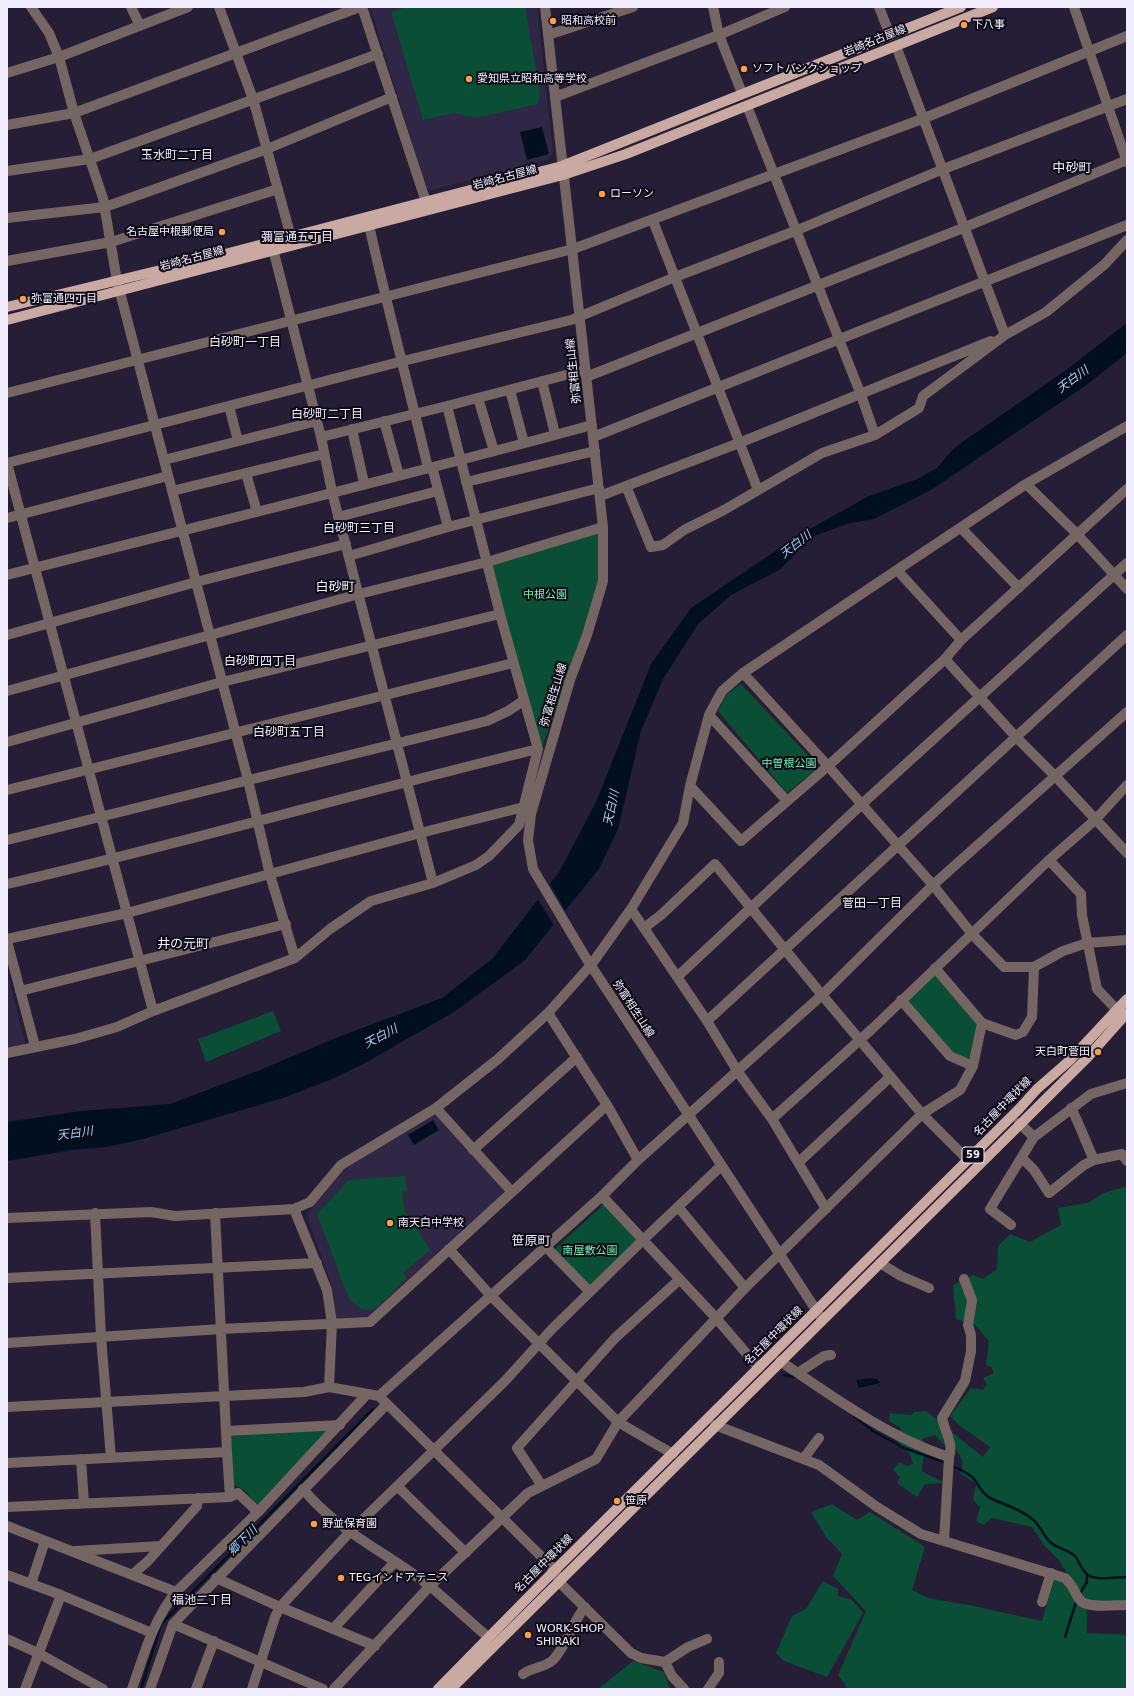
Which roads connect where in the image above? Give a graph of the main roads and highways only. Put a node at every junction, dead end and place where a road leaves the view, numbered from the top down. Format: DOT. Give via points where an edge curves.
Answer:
graph roads {
  1 [pos="961,7"];
  2 [pos="993,7"];
  3 [pos="562,170"];
  4 [pos="7,307"];
  5 [pos="7,320"];
  6 [pos="1127,999"];
  7 [pos="1127,1013"];
  8 [pos="820,1315"];
  9 [pos="438,1689"];
  10 [pos="451,1689"];
  1 -- 3 [label="main road, 岩崎名古屋線" via="742,93"];
  2 -- 3 [label="main road, 岩崎名古屋線" via="626,154"];
  3 -- 4 [label="main road, 岩崎名古屋線"];
  3 -- 5 [label="main road, 岩崎名古屋線" via="369,225"];
  6 -- 8 [label="main road, 名古屋中環状線 / 59" via="1069,1061 1037,1088"];
  7 -- 8 [label="main road, 名古屋中環状線 / 59" via="1087,1058 880,1263"];
  8 -- 9 [label="main road, 名古屋中環状線 / 59" via="759,1368 554,1570"];
  8 -- 10 [label="main road, 名古屋中環状線 / 59" via="780,1361"];
}
